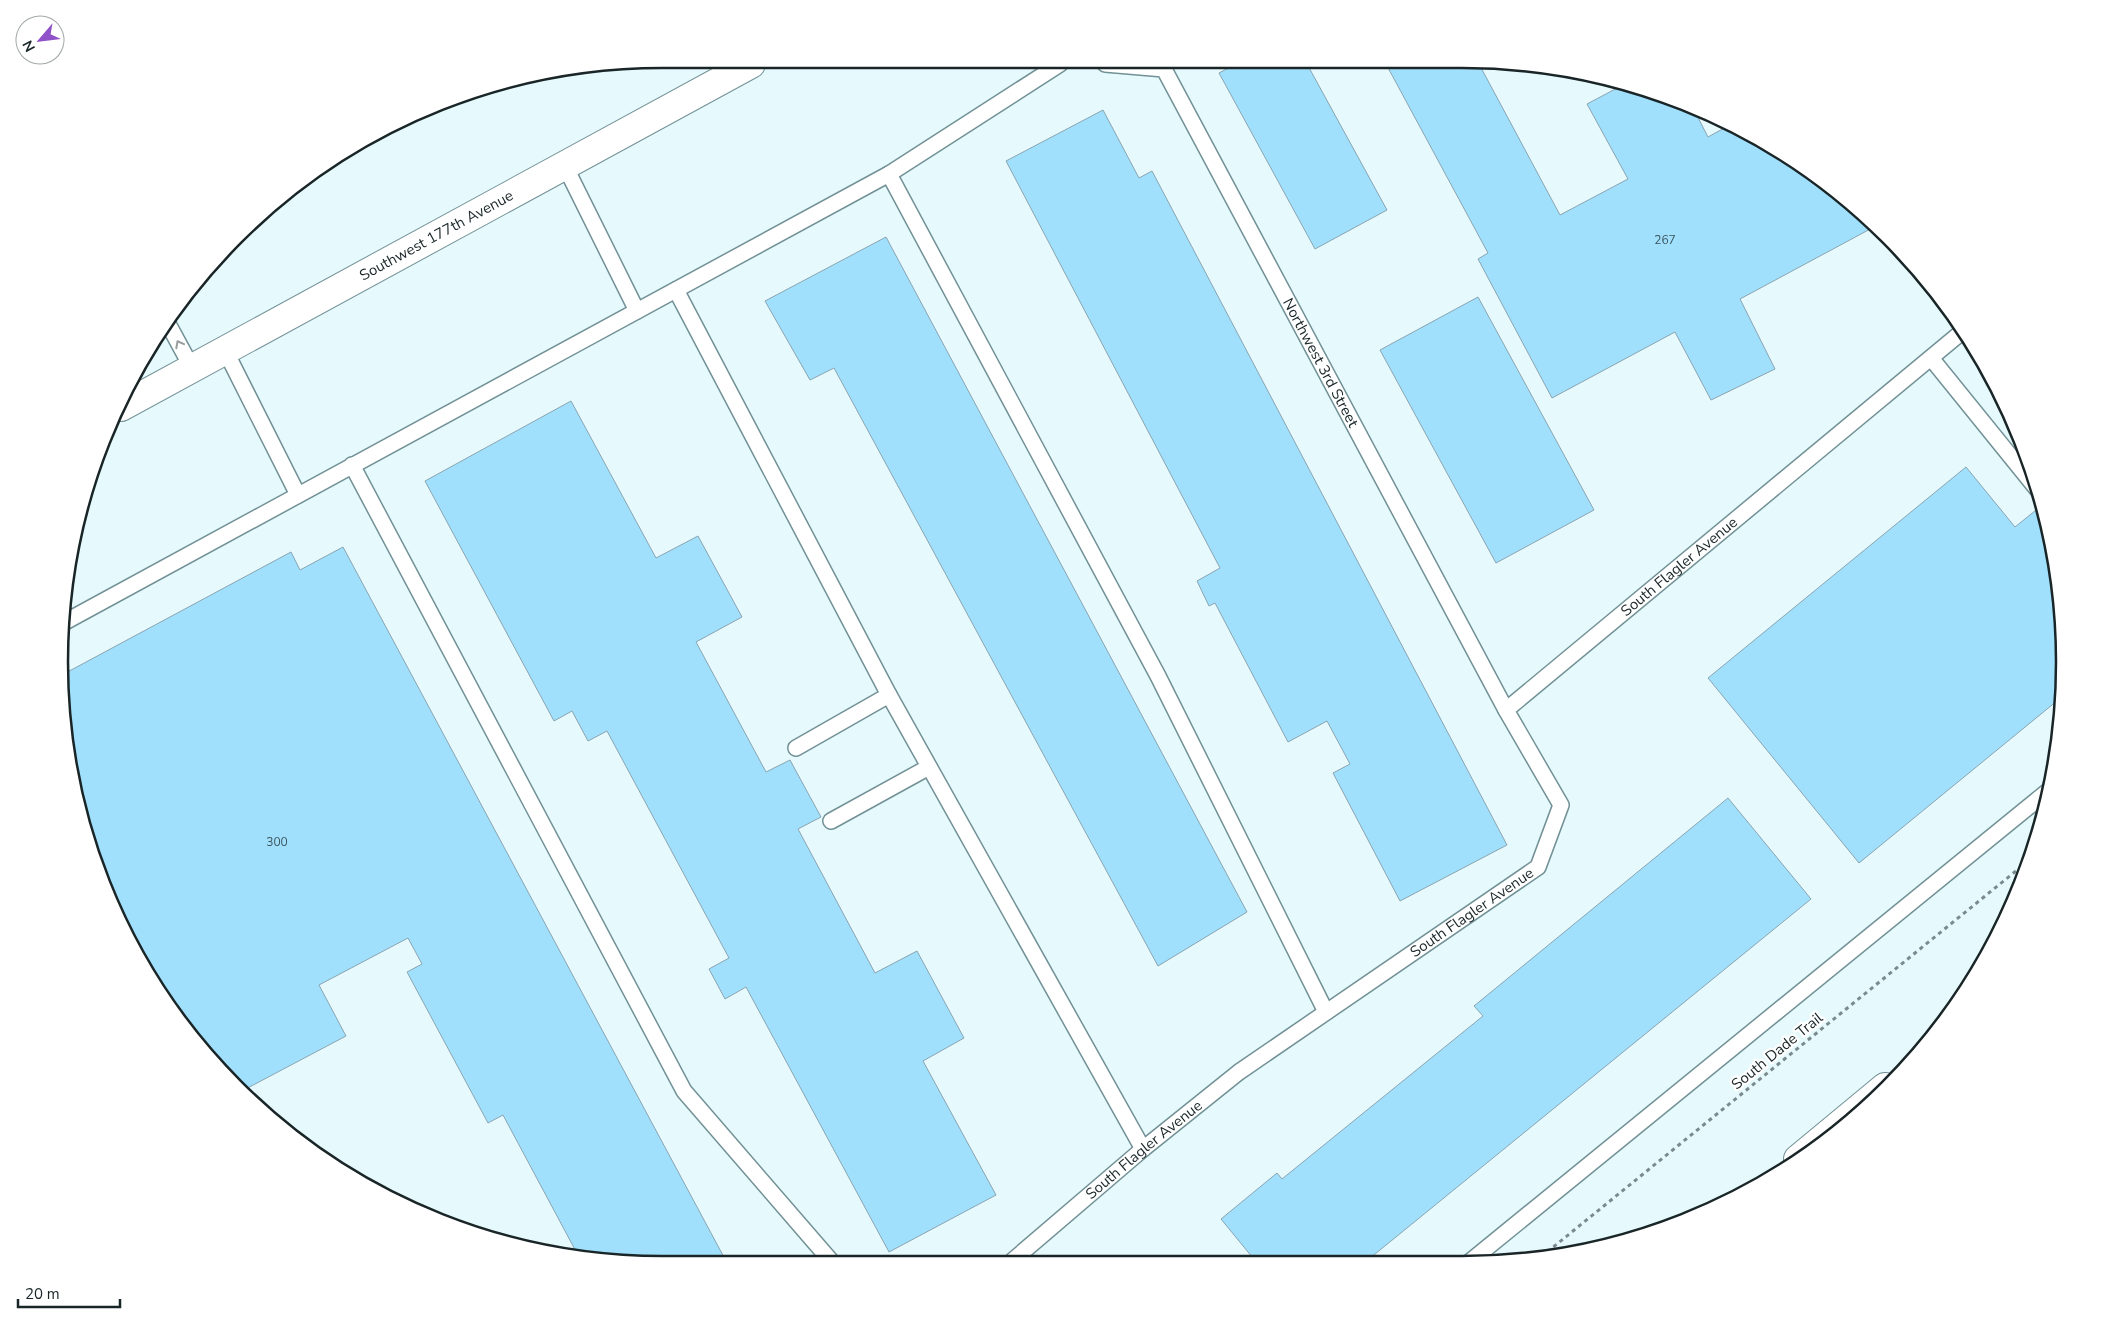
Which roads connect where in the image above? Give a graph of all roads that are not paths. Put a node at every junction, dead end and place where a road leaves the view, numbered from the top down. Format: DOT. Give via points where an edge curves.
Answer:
graph roads {
  1 [pos="744,68"];
  2 [pos="1054,68"];
  3 [pos="1170,68"];
  4 [pos="565,166"];
  5 [pos="889,174"];
  6 [pos="676,290"];
  7 [pos="637,311"];
  8 [pos="171,328"];
  9 [pos="1957,336"];
  10 [pos="225,350"];
  11 [pos="1931,358"];
  12 [pos="192,368"];
  13 [pos="127,404"];
  14 [pos="352,465"];
  15 [pos="2025,474"];
  16 [pos="298,495"];
  17 [pos="69,620"];
  18 [pos="890,695"];
  19 [pos="1506,710"];
  20 [pos="796,748"];
  21 [pos="929,767"];
  22 [pos="2039,798"];
  23 [pos="831,821"];
  24 [pos="1326,1012"];
  25 [pos="1143,1149"];
  26 [pos="827,1256"];
  27 [pos="1018,1256"];
  28 [pos="1477,1256"];
  1 -- 4 [label="main road, Southwest 177th Avenue"];
  2 -- 5 [label="lane"];
  3 -- 19 [label="lane, Northwest 3rd Street"];
  4 -- 7 [label="lane"];
  4 -- 10 [label="main road, Southwest 177th Avenue"];
  5 -- 6 [label="lane"];
  5 -- 24 [label="lane" via="1158,676"];
  6 -- 7 [label="lane"];
  6 -- 18 [label="lane"];
  7 -- 14 [label="lane"];
  12 -- 8 [label="lane, one-way"];
  9 -- 11 [label="lane, South Flagler Avenue"];
  10 -- 12 [label="main road, Southwest 177th Avenue"];
  10 -- 16 [label="lane"];
  11 -- 15 [label="lane"];
  11 -- 19 [label="lane, South Flagler Avenue"];
  12 -- 13 [label="main road, Southwest 177th Avenue"];
  14 -- 16 [label="lane"];
  14 -- 26 [label="lane" via="684,1090"];
  16 -- 17 [label="lane"];
  18 -- 20 [label="lane"];
  18 -- 21 [label="lane"];
  19 -- 24 [label="lane, South Flagler Avenue" via="1560,805 1538,866"];
  21 -- 23 [label="lane"];
  21 -- 25 [label="lane"];
  22 -- 28 [label="lane"];
  24 -- 25 [label="lane, South Flagler Avenue" via="1239,1072"];
  25 -- 27 [label="lane, South Flagler Avenue"];
}
